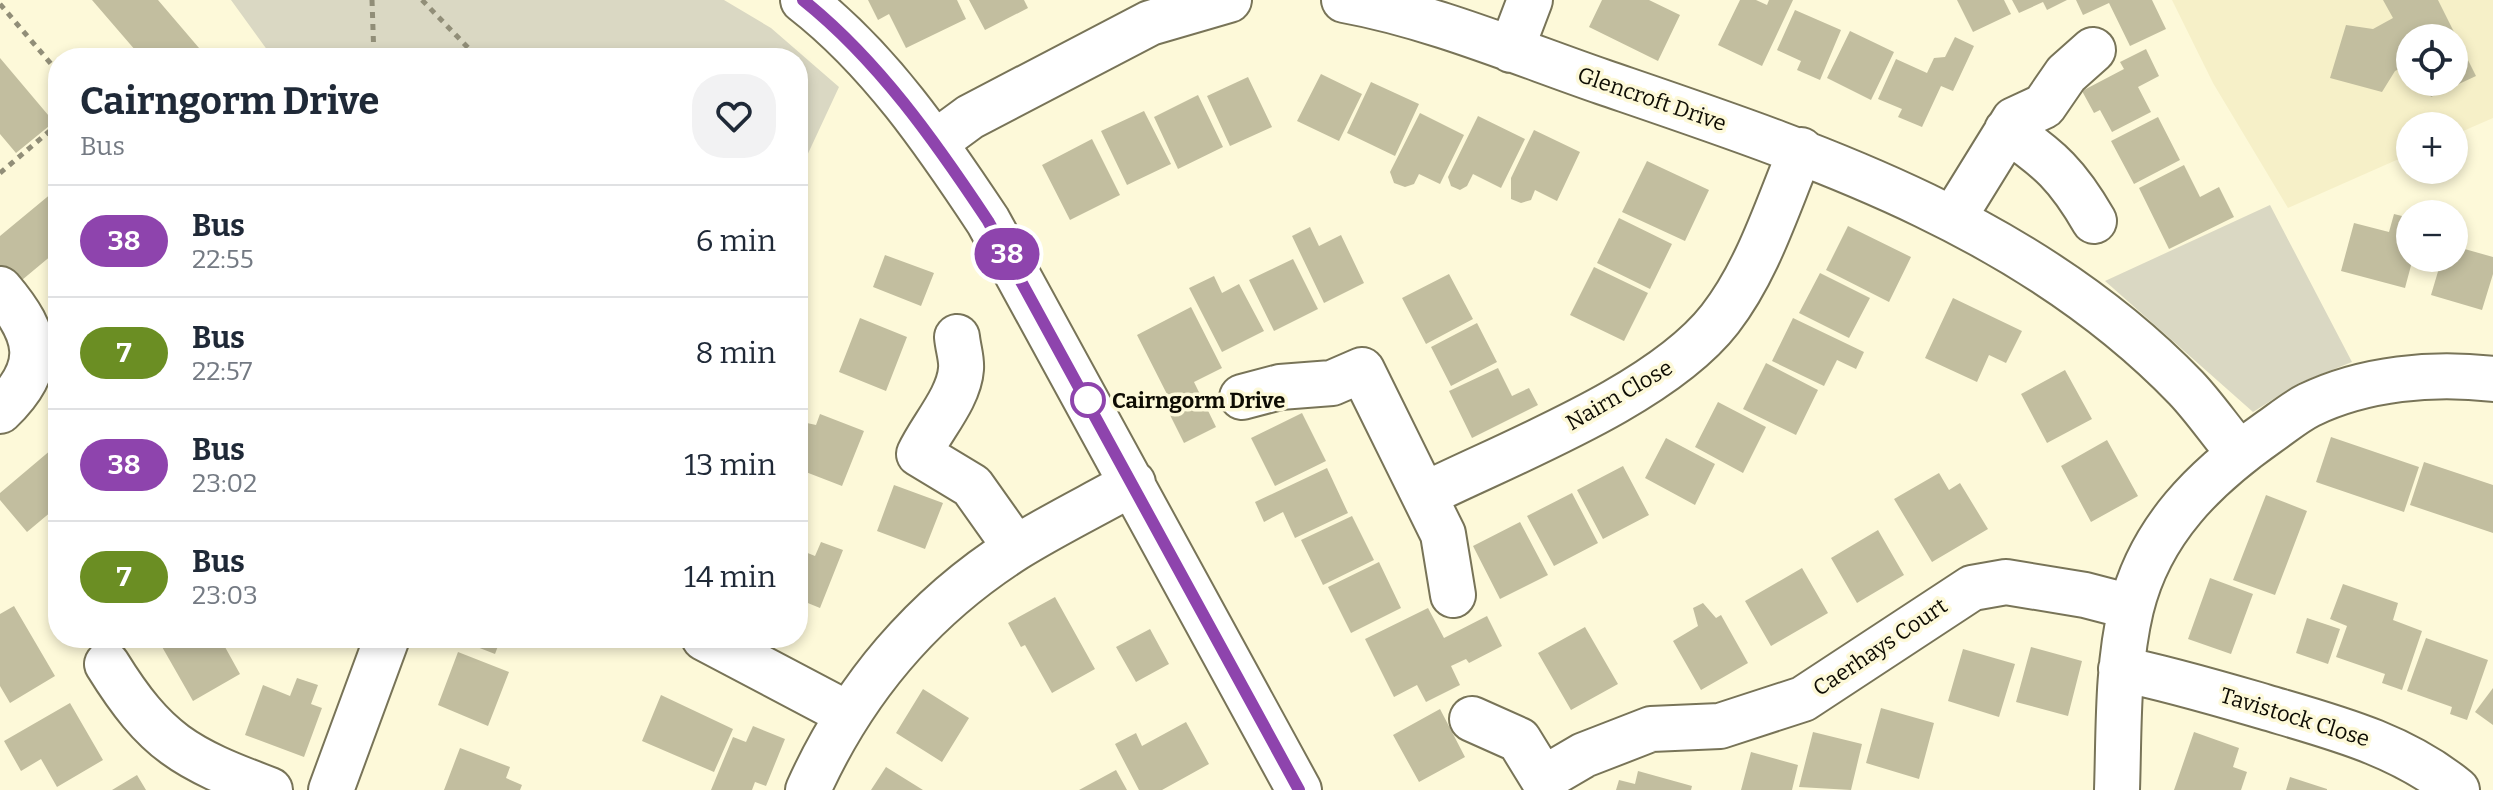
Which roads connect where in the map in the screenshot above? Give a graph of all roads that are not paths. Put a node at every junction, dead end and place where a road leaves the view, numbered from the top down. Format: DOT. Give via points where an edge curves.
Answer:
graph roads {
  1 [pos="803,0"];
  2 [pos="1229,0"];
  3 [pos="1344,0"];
  4 [pos="1530,0"];
  5 [pos="1145,12"];
  6 [pos="1511,50"];
  7 [pos="2093,50"];
  8 [pos="2010,125"];
  9 [pos="936,142"];
  10 [pos="1801,150"];
  11 [pos="1954,217"];
  12 [pos="2094,221"];
  13 [pos="0,289"];
  14 [pos="45,337"];
  15 [pos="957,337"];
  16 [pos="2493,379"];
  17 [pos="1242,397"];
  18 [pos="0,411"];
  19 [pos="2239,453"];
  20 [pos="1133,483"];
  21 [pos="1424,495"];
  22 [pos="1016,548"];
  23 [pos="1453,595"];
  24 [pos="2131,607"];
  25 [pos="383,648"];
  26 [pos="723,648"];
  27 [pos="107,664"];
  28 [pos="2121,669"];
  29 [pos="848,714"];
  30 [pos="1472,719"];
  31 [pos="270,790"];
  32 [pos="331,790"];
  33 [pos="808,790"];
  34 [pos="1299,790"];
  35 [pos="2117,790"];
  36 [pos="2457,790"];
  1 -- 9 [label="street" via="881,76"];
  2 -- 5 [label="street"];
  3 -- 6 [label="street, Glencroft Drive"];
  4 -- 6 [label="street"];
  5 -- 9 [label="street"];
  6 -- 10 [label="street, Glencroft Drive"];
  7 -- 8 [label="street" via="2066,74 2044,106"];
  8 -- 11 [label="street"];
  8 -- 12 [label="street" via="2049,159"];
  9 -- 20 [label="street" via="988,221"];
  10 -- 11 [label="street, Glencroft Drive"];
  10 -- 21 [label="street, Nairn Close" via="1754,264 1719,320 1679,361 1618,400"];
  11 -- 19 [label="street, Glencroft Drive" via="2100,312 2186,388"];
  13 -- 14 [label="street" via="25,322"];
  14 -- 18 [label="street" via="22,390"];
  15 -- 22 [label="street" via="961,371 947,409 931,427 919,454 972,486"];
  16 -- 19 [label="street" via="2423,377 2355,390 2309,405"];
  17 -- 21 [label="street" via="1280,387 1332,383 1362,370"];
  19 -- 24 [label="street" via="2172,519 2155,546"];
  20 -- 22 [label="street"];
  20 -- 34 [label="street"];
  21 -- 23 [label="street" via="1443,534"];
  22 -- 29 [label="street" via="916,627"];
  24 -- 28 [label="street"];
  24 -- 30 [label="street, Caerhays Court" via="2006,582 1972,588 1803,699 1720,726 1651,729 1584,755 1543,779 1519,740"];
  25 -- 32 [label="street"];
  26 -- 29 [label="street"];
  27 -- 31 [label="street" via="148,723 176,746 203,765"];
  28 -- 35 [label="street"];
  28 -- 36 [label="street, Tavistock Close" via="2350,732 2406,755"];
  29 -- 33 [label="street"];
}
